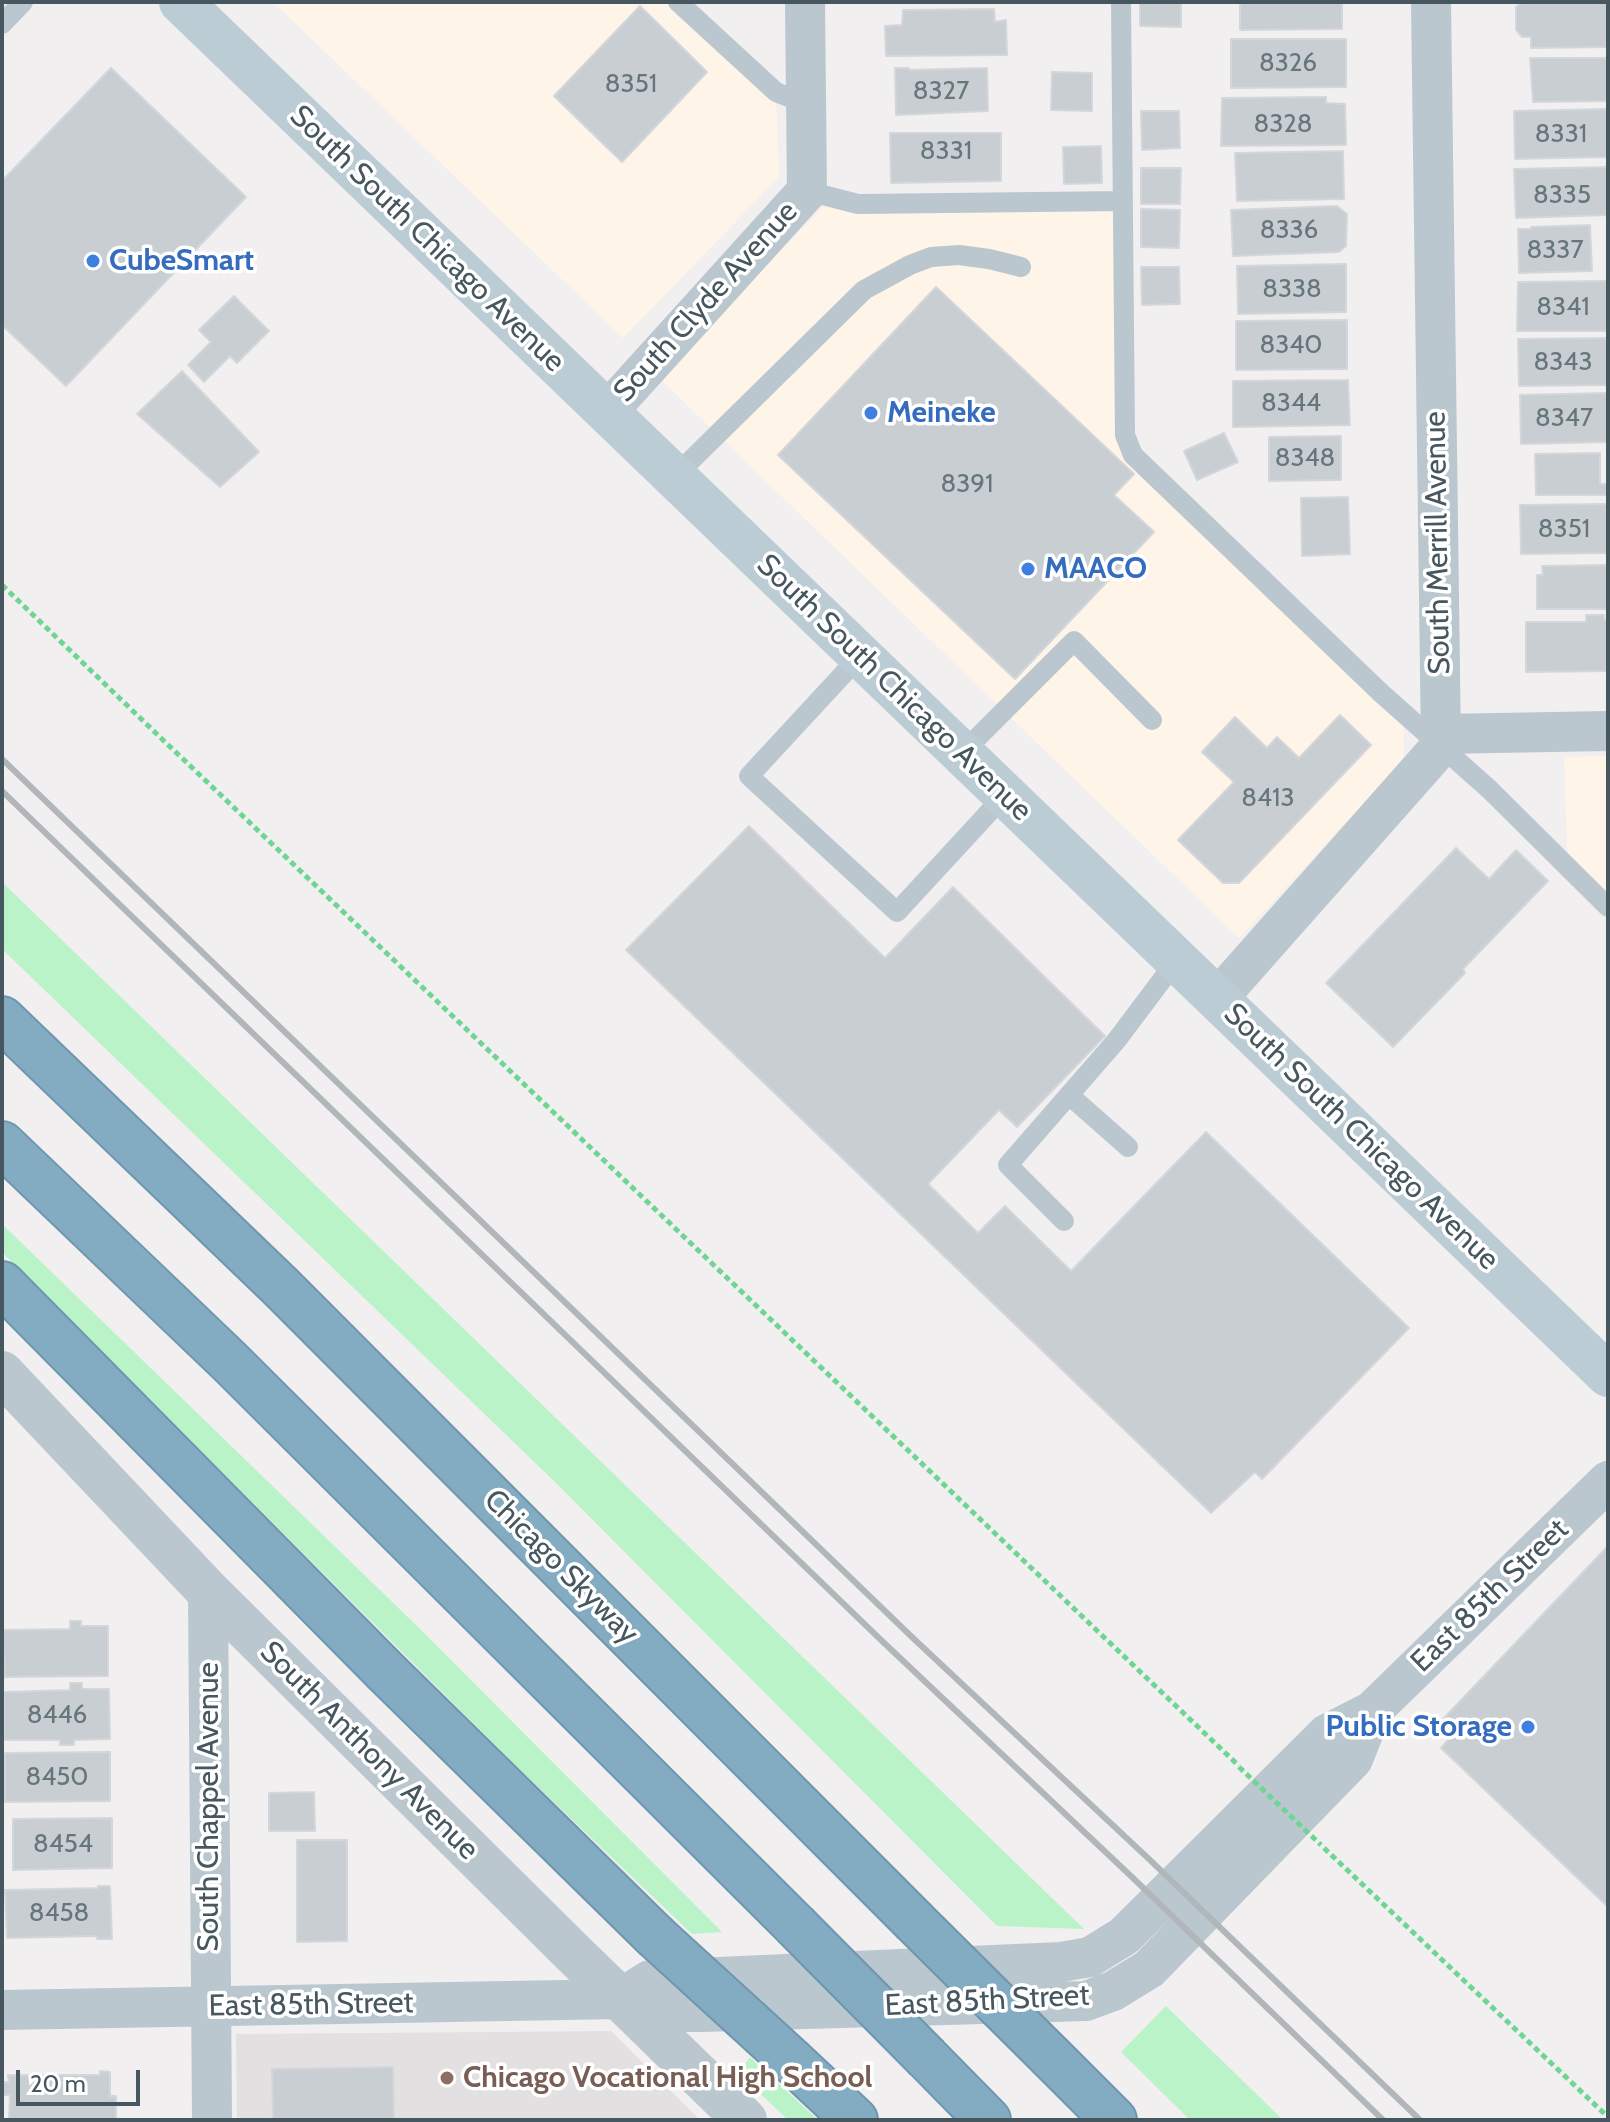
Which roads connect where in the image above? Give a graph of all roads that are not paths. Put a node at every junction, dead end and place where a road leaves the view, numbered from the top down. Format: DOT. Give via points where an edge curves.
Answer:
graph roads {
  1 [pos="23,2"];
  2 [pos="181,2"];
  3 [pos="678,2"];
  4 [pos="805,2"];
  5 [pos="1121,2"];
  6 [pos="1431,2"];
  7 [pos="2,24"];
  8 [pos="806,104"];
  9 [pos="807,191"];
  10 [pos="1123,201"];
  11 [pos="1021,267"];
  12 [pos="607,412"];
  13 [pos="674,477"];
  14 [pos="860,656"];
  15 [pos="1152,720"];
  16 [pos="1608,731"];
  17 [pos="1441,740"];
  18 [pos="962,753"];
  19 [pos="1005,795"];
  20 [pos="1608,907"];
  21 [pos="1177,960"];
  22 [pos="1217,999"];
  23 [pos="2,1019"];
  24 [pos="1069,1095"];
  25 [pos="2,1144"];
  26 [pos="1128,1147"];
  27 [pos="1064,1221"];
  28 [pos="2,1284"];
  29 [pos="2,1373"];
  30 [pos="1608,1375"];
  31 [pos="1608,1481"];
  32 [pos="208,1591"];
  33 [pos="620,1999"];
  34 [pos="211,2007"];
  35 [pos="2,2010"];
  36 [pos="212,2120"];
  37 [pos="745,2120"];
  38 [pos="855,2120"];
  39 [pos="988,2120"];
  40 [pos="1114,2120"];
  1 -- 7 [label="lane"];
  2 -- 12 [label="main road, South South Chicago Avenue"];
  3 -- 8 [label="lane" via="776,92"];
  4 -- 8 [label="street, South Clyde Avenue"];
  5 -- 10 [label="lane"];
  6 -- 17 [label="street, South Merrill Avenue"];
  8 -- 9 [label="street, South Clyde Avenue"];
  9 -- 10 [label="lane" via="858,204"];
  9 -- 12 [label="street, South Clyde Avenue"];
  10 -- 17 [label="lane" via="1125,435 1133,455 1381,693"];
  11 -- 13 [label="lane" via="959,255 931,257 864,290"];
  12 -- 13 [label="main road, South South Chicago Avenue"];
  13 -- 14 [label="main road, South South Chicago Avenue"];
  14 -- 18 [label="main road, South South Chicago Avenue"];
  14 -- 19 [label="lane" via="749,776 897,912"];
  15 -- 18 [label="lane" via="1074,641"];
  16 -- 17 [label="street"];
  17 -- 20 [label="lane"];
  17 -- 22 [label="street"];
  18 -- 19 [label="main road, South South Chicago Avenue"];
  19 -- 21 [label="main road, South South Chicago Avenue"];
  21 -- 22 [label="main road, South South Chicago Avenue"];
  21 -- 24 [label="lane"];
  22 -- 30 [label="main road, South South Chicago Avenue"];
  23 -- 40 [label="highway, Chicago Skyway, bridge" via="280,1286"];
  24 -- 26 [label="lane"];
  24 -- 27 [label="lane" via="1008,1165"];
  25 -- 39 [label="highway, bridge" via="230,1362"];
  28 -- 38 [label="highway, bridge" via="655,1936"];
  29 -- 32 [label="street, South Anthony Avenue"];
  31 -- 33 [label="street, East 85th Street" via="1372,1711 1327,1734 1124,1936 1090,1957 650,1980"];
  32 -- 33 [label="street, South Anthony Avenue"];
  32 -- 34 [label="street, South Chappel Avenue"];
  33 -- 34 [label="street, East 85th Street"];
  33 -- 37 [label="street, South Anthony Avenue"];
  34 -- 35 [label="street, East 85th Street"];
  34 -- 36 [label="street, South Chappel Avenue"];
}
